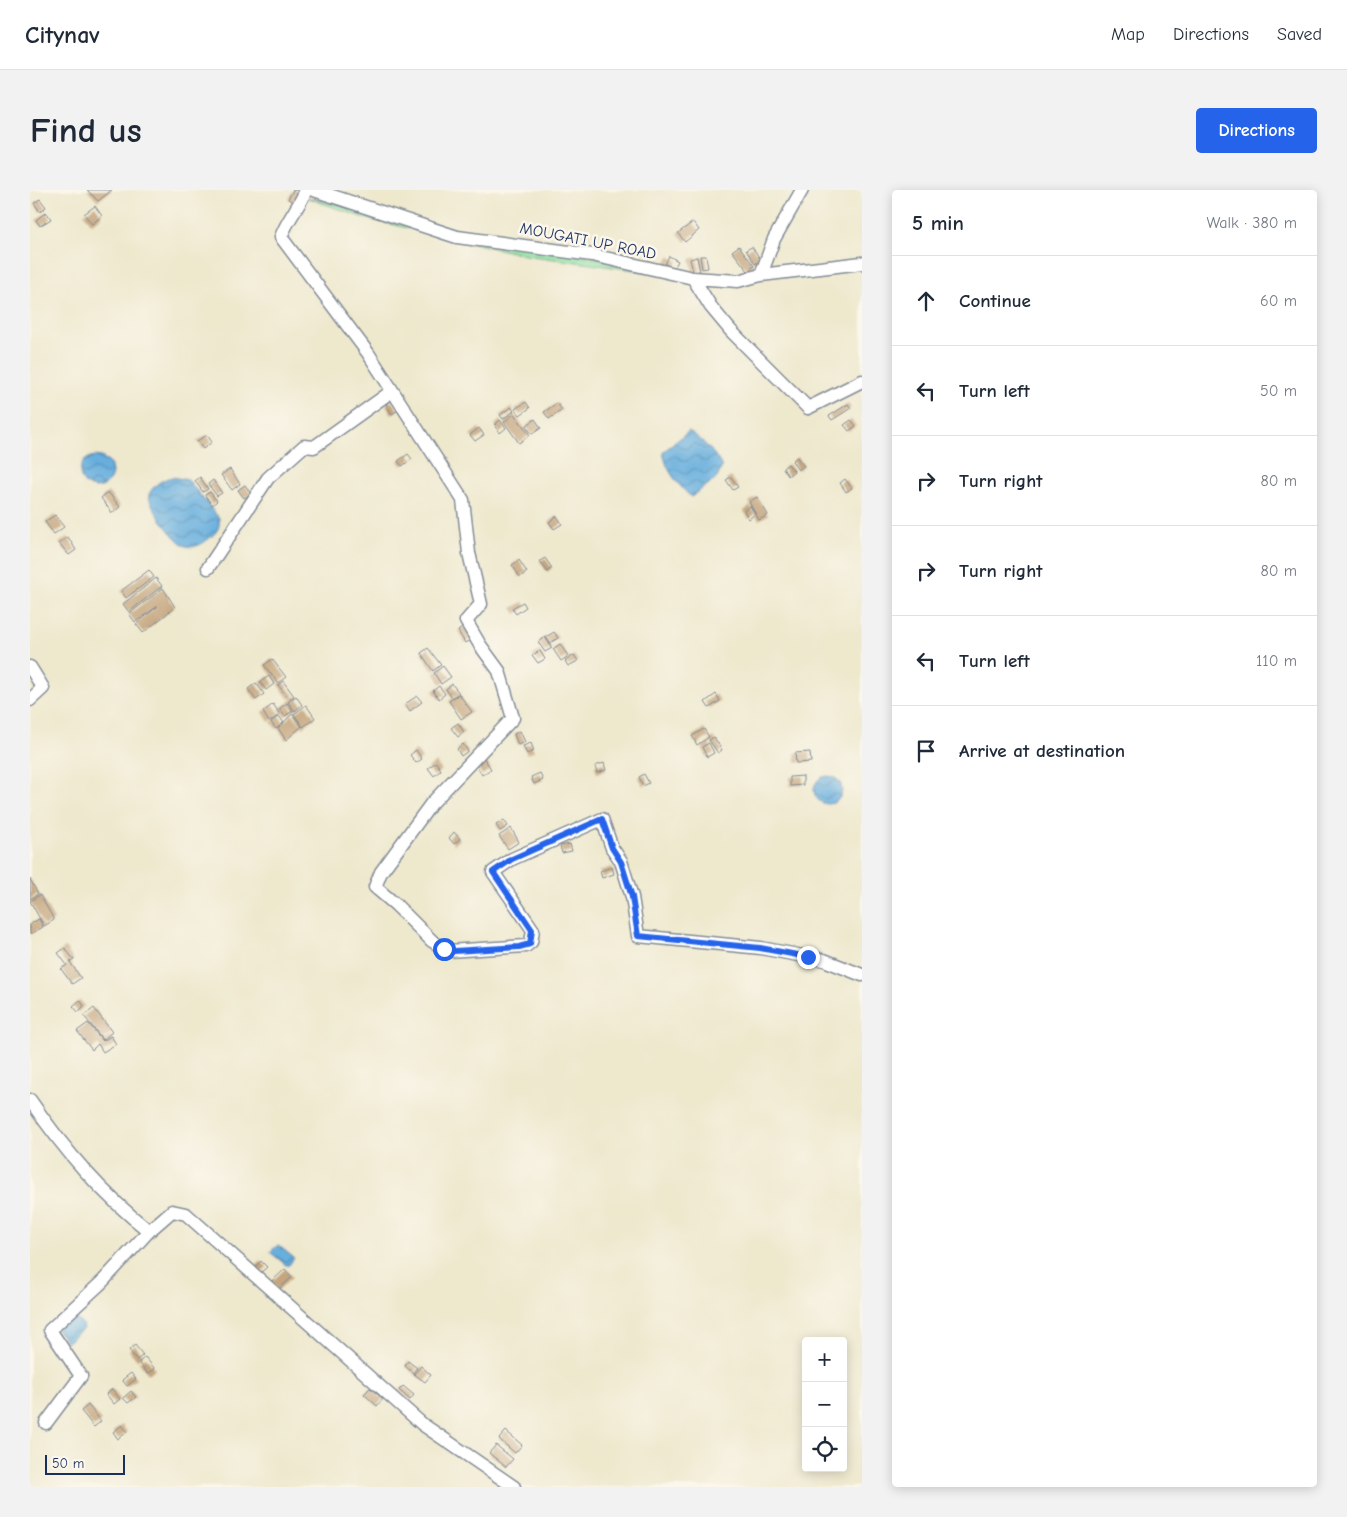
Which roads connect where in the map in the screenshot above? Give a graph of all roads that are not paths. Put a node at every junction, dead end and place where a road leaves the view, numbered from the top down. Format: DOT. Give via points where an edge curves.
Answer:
graph roads {
  1 [pos="306,190"];
  2 [pos="314,190"];
  3 [pos="802,190"];
  4 [pos="862,263"];
  5 [pos="761,275"];
  6 [pos="693,278"];
  7 [pos="862,381"];
  8 [pos="392,391"];
  9 [pos="208,568"];
  10 [pos="30,667"];
  11 [pos="30,700"];
  12 [pos="862,975"];
  13 [pos="30,1100"];
  14 [pos="150,1231"];
  15 [pos="46,1423"];
  16 [pos="514,1487"];
  1 -- 8 [label="street" via="281,237 368,353"];
  2 -- 6 [label="street, MOUGATI UP ROAD" via="456,237 592,255"];
  3 -- 5 [label="street" via="774,239"];
  4 -- 5 [label="street, MOUGATI UP ROAD"];
  5 -- 6 [label="street, MOUGATI UP ROAD" via="738,281"];
  6 -- 7 [label="street" via="731,331 808,408"];
  8 -- 9 [label="street" via="314,448 304,446 268,478"];
  8 -- 12 [label="street" via="463,500 481,604 466,621 500,671 513,718 431,804 382,872 375,887 432,942 448,951 526,946 531,942 532,930 493,872 512,859 602,819 612,848 621,862 638,936 760,948 824,960"];
  10 -- 11 [label="street" via="43,688"];
  13 -- 14 [label="street" via="64,1148 118,1207"];
  14 -- 15 [label="street" via="50,1330 81,1376"];
  14 -- 16 [label="street" via="172,1211 186,1214 422,1424"];
}
